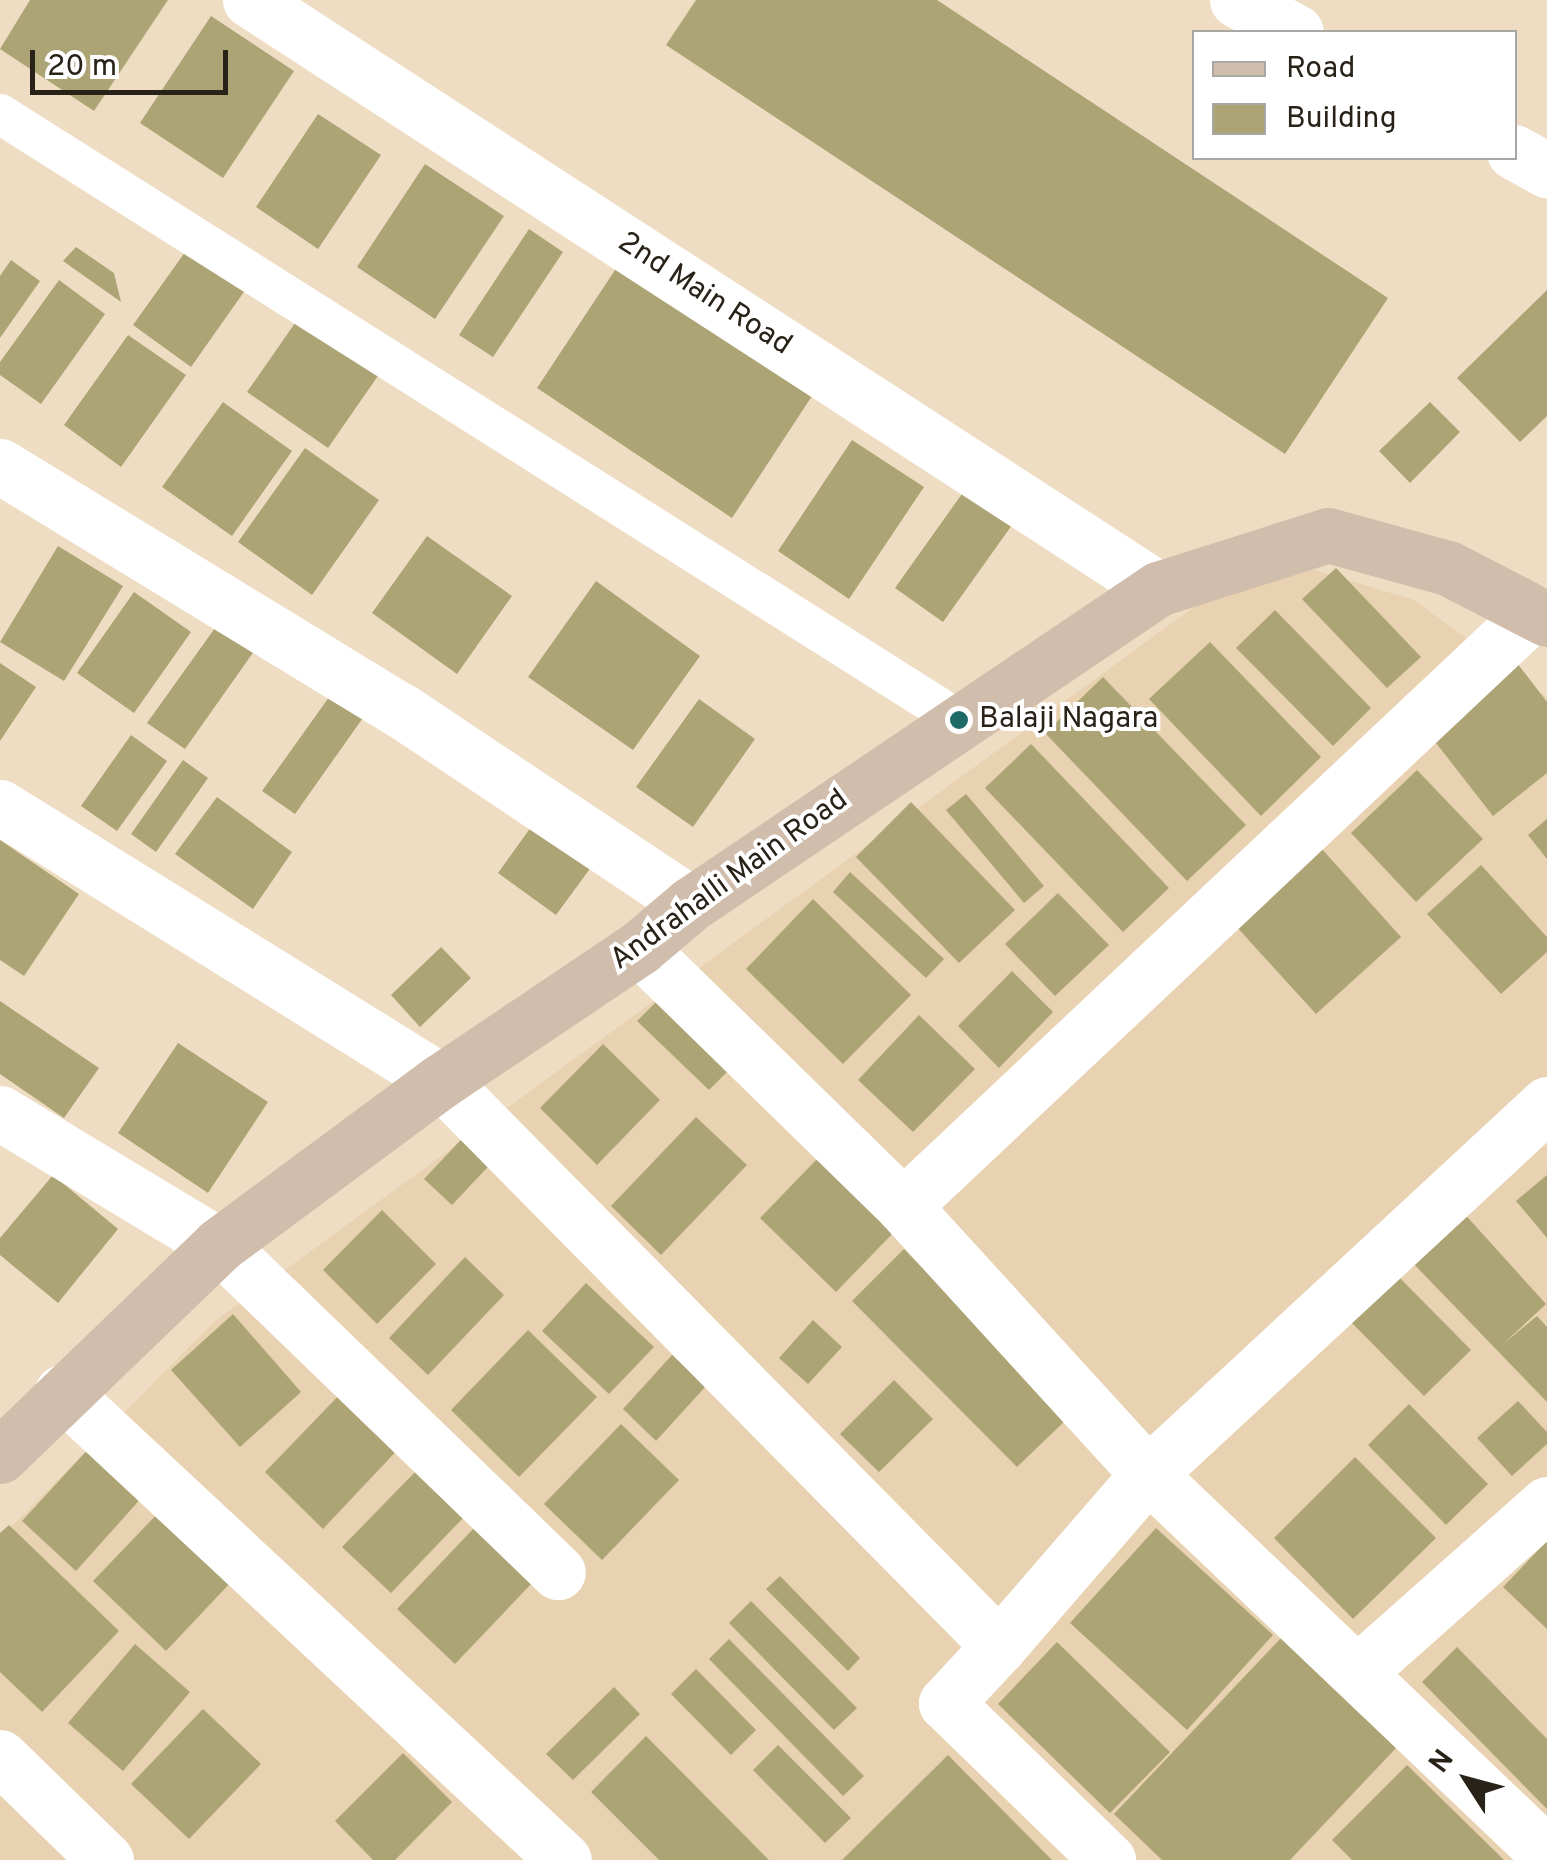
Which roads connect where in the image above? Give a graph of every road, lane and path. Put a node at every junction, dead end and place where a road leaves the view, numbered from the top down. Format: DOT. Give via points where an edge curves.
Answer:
graph roads {
  1 [pos="250,0"];
  2 [pos="1236,0"];
  3 [pos="1292,30"];
  4 [pos="0,114"];
  5 [pos="1517,154"];
  6 [pos="1547,170"];
  7 [pos="0,466"];
  8 [pos="1158,589"];
  9 [pos="1540,616"];
  10 [pos="959,720"];
  11 [pos="0,807"];
  12 [pos="690,904"];
  13 [pos="638,948"];
  14 [pos="442,1081"];
  15 [pos="1547,1104"];
  16 [pos="0,1112"];
  17 [pos="903,1206"];
  18 [pos="219,1244"];
  19 [pos="62,1392"];
  20 [pos="0,1456"];
  21 [pos="1148,1474"];
  22 [pos="1547,1504"];
  23 [pos="558,1572"];
  24 [pos="999,1646"];
  25 [pos="1360,1670"];
  26 [pos="0,1757"];
  27 [pos="1547,1854"];
  28 [pos="106,1860"];
  29 [pos="564,1860"];
  30 [pos="1108,1860"];
  1 -- 8 [label="street, 2nd Main Road"];
  2 -- 3 [label="street"];
  4 -- 10 [label="lane"];
  5 -- 6 [label="street"];
  7 -- 12 [label="street" via="402,712"];
  8 -- 9 [label="street, Andrahalli Main Road" via="1328,535 1448,568"];
  8 -- 10 [label="street, Andrahalli Main Road"];
  9 -- 17 [label="street"];
  10 -- 12 [label="street, Andrahalli Main Road"];
  11 -- 14 [label="street"];
  12 -- 13 [label="street, Andrahalli Main Road"];
  13 -- 14 [label="street, Andrahalli Main Road"];
  13 -- 17 [label="street"];
  14 -- 18 [label="street, Andrahalli Main Road"];
  14 -- 24 [label="street"];
  15 -- 21 [label="street"];
  16 -- 18 [label="street"];
  17 -- 21 [label="street"];
  18 -- 19 [label="street, Andrahalli Main Road"];
  18 -- 23 [label="street"];
  19 -- 20 [label="street, Andrahalli Main Road"];
  19 -- 29 [label="street"];
  21 -- 24 [label="street"];
  21 -- 25 [label="street"];
  22 -- 25 [label="street"];
  24 -- 30 [label="street" via="946,1703"];
  25 -- 27 [label="street"];
  26 -- 28 [label="street"];
}
